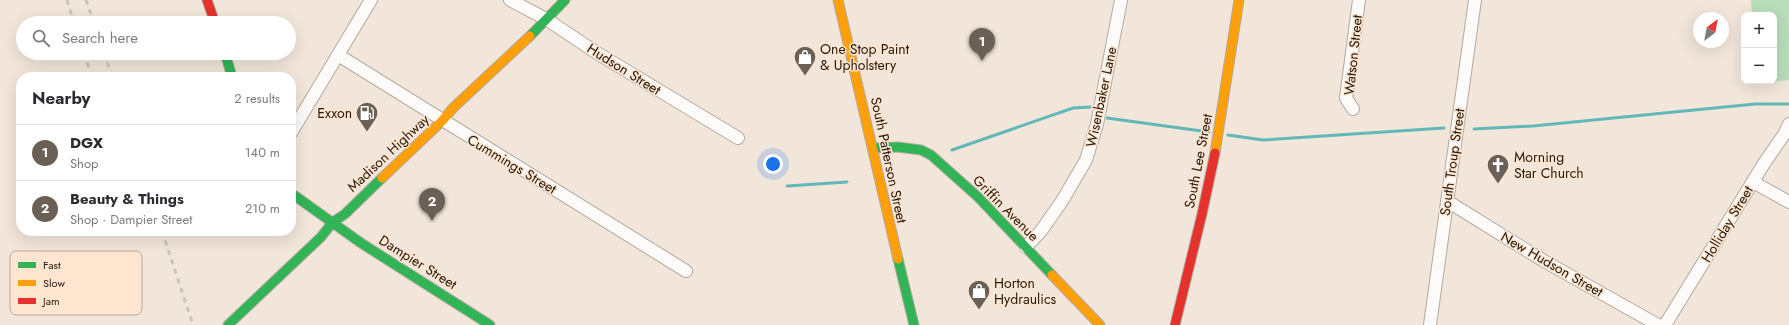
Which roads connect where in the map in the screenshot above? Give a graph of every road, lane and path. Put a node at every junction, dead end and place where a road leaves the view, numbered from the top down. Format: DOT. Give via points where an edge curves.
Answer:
graph roads {
  1 [pos="207,0"];
  2 [pos="371,0"];
  3 [pos="510,0"];
  4 [pos="566,0"];
  5 [pos="838,0"];
  6 [pos="1121,0"];
  7 [pos="1239,0"];
  8 [pos="1359,0"];
  9 [pos="1475,0"];
  10 [pos="213,16"];
  11 [pos="546,19"];
  12 [pos="338,55"];
  13 [pos="226,60"];
  14 [pos="230,72"];
  15 [pos="1353,110"];
  16 [pos="442,121"];
  17 [pos="1789,124"];
  18 [pos="296,125"];
  19 [pos="738,138"];
  20 [pos="873,148"];
  21 [pos="1753,182"];
  22 [pos="296,196"];
  23 [pos="1447,201"];
  24 [pos="1789,202"];
  25 [pos="333,222"];
  26 [pos="1026,247"];
  27 [pos="686,271"];
  28 [pos="228,325"];
  29 [pos="490,325"];
  30 [pos="914,325"];
  31 [pos="1100,325"];
  32 [pos="1175,325"];
  33 [pos="1430,325"];
  34 [pos="1658,325"];
  35 [pos="1665,325"];
  1 -- 10 [label="main road"];
  2 -- 12 [label="street"];
  3 -- 11 [label="street, Hudson Street"];
  4 -- 11 [label="main road, Madison Highway"];
  5 -- 20 [label="main road, South Patterson Street"];
  6 -- 26 [label="street, Wisenbaker Lane" via="1095,130 1086,160 1062,201"];
  7 -- 32 [label="main road, South Lee Street" via="1217,139"];
  8 -- 15 [label="street, Watson Street" via="1346,98"];
  9 -- 23 [label="street, South Troup Street"];
  11 -- 16 [label="main road, Madison Highway"];
  11 -- 19 [label="street, Hudson Street"];
  12 -- 16 [label="street, Cummings Street"];
  12 -- 18 [label="street"];
  13 -- 14 [label="main road"];
  16 -- 25 [label="main road, Madison Highway"];
  16 -- 27 [label="street, Cummings Street"];
  17 -- 21 [label="street, Holliday Street"];
  20 -- 26 [label="main road, Griffin Avenue" via="898,147 921,150 931,155 978,197"];
  20 -- 30 [label="main road, South Patterson Street"];
  21 -- 24 [label="street"];
  21 -- 35 [label="street, Holliday Street"];
  22 -- 25 [label="main road, Dampier Street"];
  23 -- 33 [label="street, South Troup Street"];
  23 -- 34 [label="street, New Hudson Street" via="1544,261"];
  25 -- 28 [label="main road, Madison Highway" via="321,237"];
  25 -- 29 [label="main road, Dampier Street" via="361,243"];
  26 -- 31 [label="main road, Griffin Avenue"];
}
